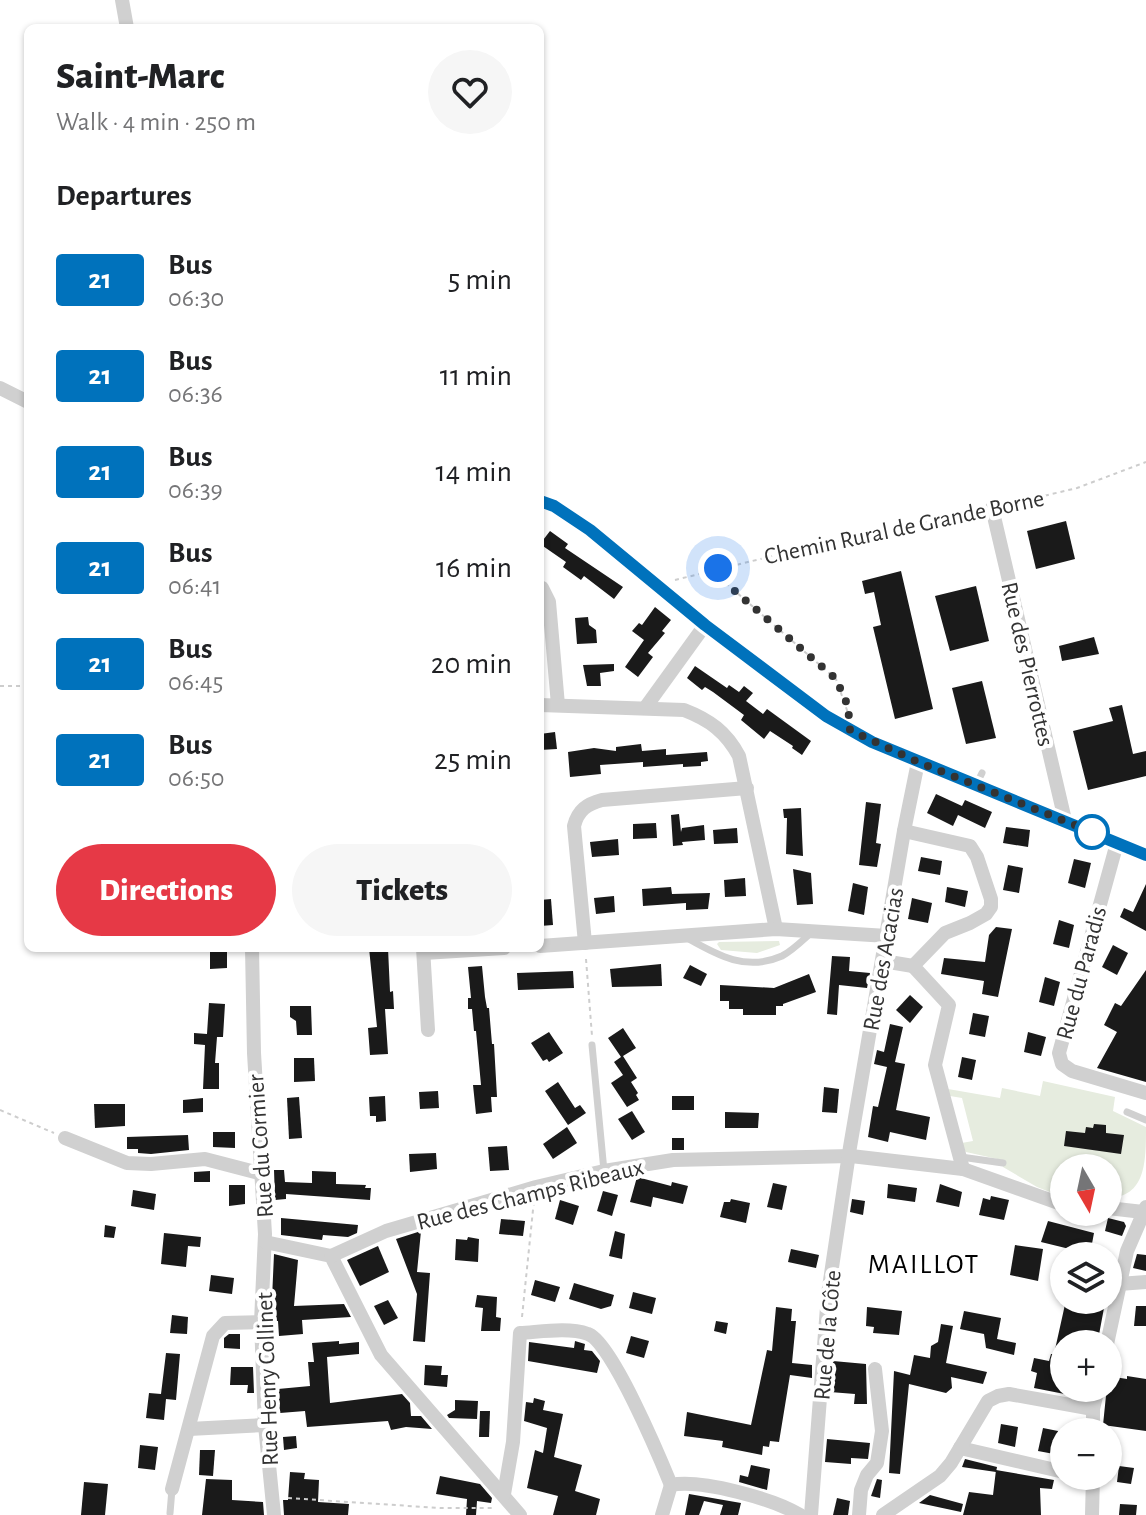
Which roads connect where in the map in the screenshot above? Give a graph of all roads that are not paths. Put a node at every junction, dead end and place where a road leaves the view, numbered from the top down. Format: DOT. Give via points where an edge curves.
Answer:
graph roads {
  1 [pos="122,0"];
  2 [pos="126,24"];
  3 [pos="0,388"];
  4 [pos="24,400"];
  5 [pos="544,502"];
  6 [pos="992,508"];
  7 [pos="544,592"];
  8 [pos="705,625"];
  9 [pos="544,705"];
  10 [pos="558,705"];
  11 [pos="645,708"];
  12 [pos="918,762"];
  13 [pos="747,788"];
  14 [pos="1065,820"];
  15 [pos="904,831"];
  16 [pos="1117,843"];
  17 [pos="1146,855"];
  18 [pos="776,929"];
  19 [pos="814,931"];
  20 [pos="887,936"];
  21 [pos="686,937"];
  22 [pos="585,943"];
  23 [pos="544,946"];
  24 [pos="252,952"];
  25 [pos="423,952"];
  26 [pos="883,961"];
  27 [pos="913,966"];
  28 [pos="428,1030"];
  29 [pos="592,1045"];
  30 [pos="1146,1093"];
  31 [pos="1127,1112"];
  32 [pos="1146,1120"];
  33 [pos="65,1138"];
  34 [pos="851,1156"];
  35 [pos="962,1163"];
  36 [pos="1003,1163"];
  37 [pos="604,1171"];
  38 [pos="263,1174"];
  39 [pos="1050,1199"];
  40 [pos="1122,1209"];
  41 [pos="1144,1210"];
  42 [pos="265,1242"];
  43 [pos="331,1256"];
  44 [pos="1122,1272"];
  45 [pos="1146,1282"];
  46 [pos="1122,1284"];
  47 [pos="261,1322"];
  48 [pos="875,1369"];
  49 [pos="1095,1402"];
  50 [pos="1093,1409"];
  51 [pos="1093,1418"];
  52 [pos="265,1425"];
  53 [pos="189,1429"];
  54 [pos="960,1448"];
  55 [pos="1050,1469"];
  56 [pos="671,1485"];
  57 [pos="172,1489"];
  58 [pos="1090,1490"];
  59 [pos="504,1494"];
  60 [pos="518,1511"];
  61 [pos="170,1513"];
  62 [pos="274,1515"];
  63 [pos="662,1515"];
  64 [pos="800,1515"];
  65 [pos="811,1515"];
  66 [pos="859,1515"];
  67 [pos="883,1515"];
  68 [pos="1092,1515"];
  1 -- 2 [label="street"];
  3 -- 4 [label="street"];
  5 -- 8 [label="street" via="590,530"];
  6 -- 14 [label="street, Rue des Pierrottes"];
  7 -- 10 [label="street"];
  8 -- 11 [label="street"];
  8 -- 12 [label="street" via="826,716"];
  9 -- 10 [label="street"];
  10 -- 11 [label="street"];
  11 -- 13 [label="street" via="684,710 718,728 739,756"];
  12 -- 14 [label="street" via="979,779"];
  12 -- 15 [label="street, Rue des Acacias"];
  13 -- 18 [label="street"];
  13 -- 22 [label="street" via="602,800 581,811 574,826"];
  14 -- 16 [label="street"];
  15 -- 20 [label="street, Rue des Acacias"];
  15 -- 27 [label="street" via="970,846 991,899 986,914 945,933"];
  16 -- 17 [label="street"];
  16 -- 30 [label="street, Rue du Paradis" via="1059,1053 1062,1064 1072,1071"];
  18 -- 19 [label="street"];
  18 -- 21 [label="street"];
  19 -- 20 [label="street"];
  19 -- 21 [label="lane" via="782,955 753,962 724,959"];
  20 -- 26 [label="street, Rue des Acacias"];
  21 -- 22 [label="street"];
  22 -- 23 [label="street"];
  24 -- 38 [label="street, Rue du Cormier"];
  25 -- 28 [label="street"];
  26 -- 27 [label="street"];
  26 -- 34 [label="street, Rue des Acacias"];
  27 -- 35 [label="street" via="949,1005 935,1065"];
  29 -- 37 [label="lane"];
  31 -- 32 [label="lane"];
  33 -- 38 [label="street" via="127,1163 205,1159"];
  34 -- 35 [label="street, Rue des Champs Ribeaux"];
  34 -- 37 [label="street, Rue des Champs Ribeaux" via="673,1160"];
  34 -- 65 [label="street, Rue de la Côte" via="828,1294"];
  35 -- 36 [label="lane"];
  35 -- 39 [label="street, Rue des Champs Ribeaux"];
  37 -- 43 [label="street, Rue des Champs Ribeaux" via="386,1231"];
  38 -- 42 [label="street, Rue du Cormier"];
  40 -- 41 [label="street"];
  41 -- 44 [label="street"];
  42 -- 43 [label="street, Rue du Cormier"];
  42 -- 47 [label="street, Rue Henry Collinet"];
  43 -- 59 [label="street" via="381,1355"];
  45 -- 46 [label="street"];
  47 -- 52 [label="street, Rue Henry Collinet"];
  47 -- 53 [label="street" via="225,1323 217,1329"];
  48 -- 66 [label="street" via="882,1431 877,1463 861,1490"];
  49 -- 50 [label="street"];
  50 -- 51 [label="street"];
  50 -- 54 [label="street" via="998,1396 988,1401"];
  52 -- 53 [label="street"];
  52 -- 62 [label="street, Rue Henry Collinet"];
  53 -- 57 [label="street"];
  54 -- 55 [label="street"];
  54 -- 67 [label="street" via="940,1476"];
  56 -- 59 [label="street" via="602,1344 587,1333 520,1333"];
  56 -- 63 [label="street"];
  56 -- 64 [label="street" via="702,1483"];
  57 -- 61 [label="lane"];
  58 -- 68 [label="street"];
  59 -- 60 [label="street"];
}
